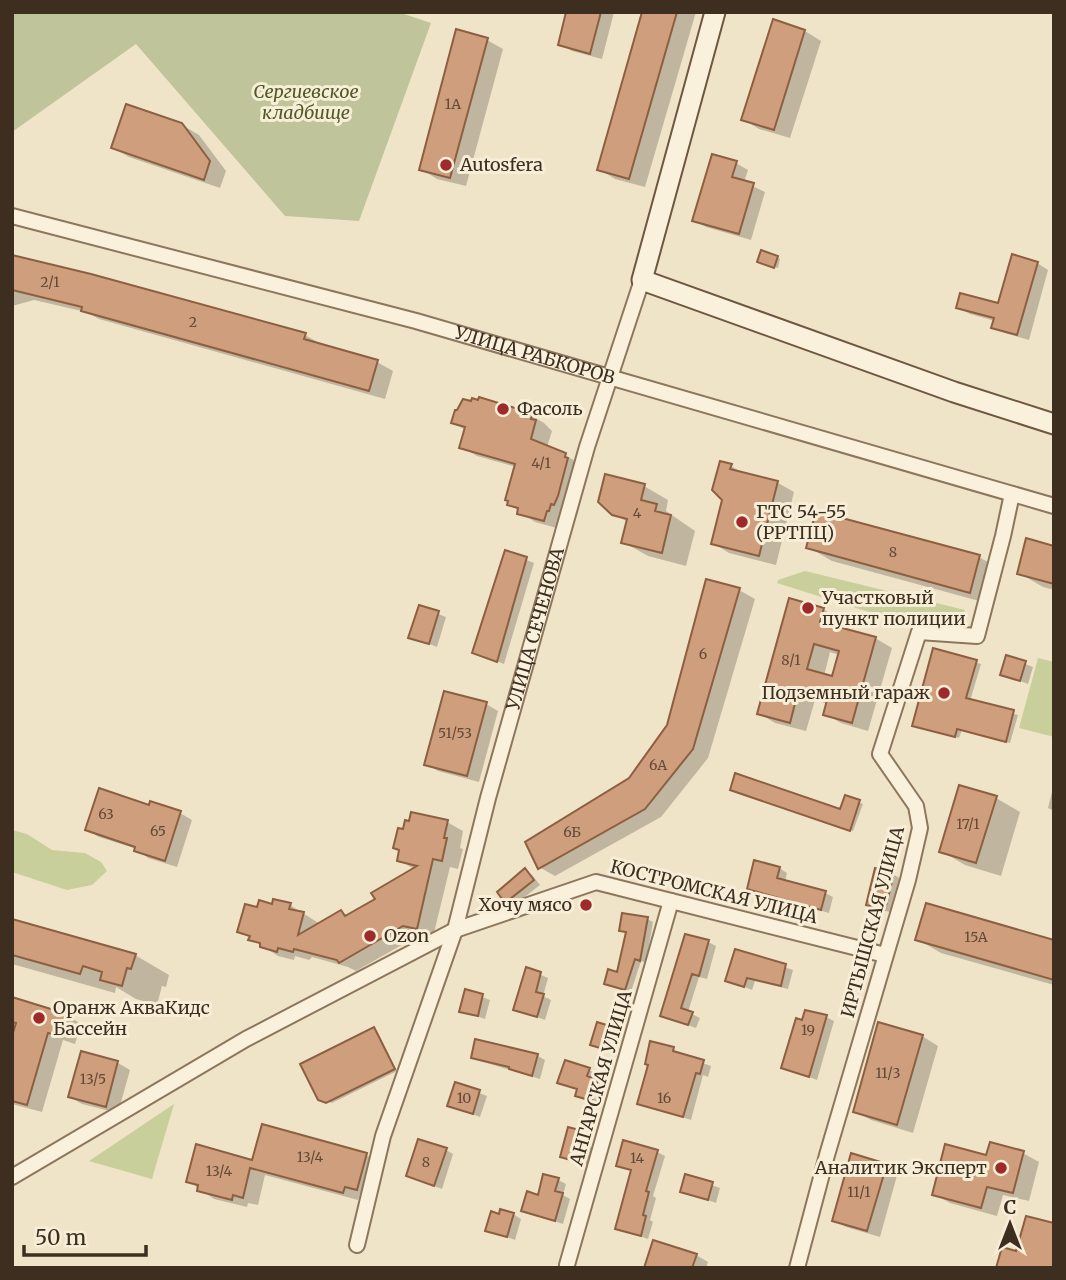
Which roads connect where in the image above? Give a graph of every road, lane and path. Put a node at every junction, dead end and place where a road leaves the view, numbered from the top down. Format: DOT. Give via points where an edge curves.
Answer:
graph roads {
  1 [pos="715,12"];
  2 [pos="12,216"];
  3 [pos="642,279"];
  4 [pos="609,376"];
  5 [pos="1054,424"];
  6 [pos="1012,494"];
  7 [pos="1054,506"];
  8 [pos="671,901"];
  9 [pos="455,930"];
  10 [pos="885,955"];
  11 [pos="12,1177"];
  12 [pos="357,1245"];
  13 [pos="567,1265"];
  14 [pos="797,1268"];
  1 -- 3 [label="street, УЛИЦА СЕЧЕНОВА"];
  2 -- 4 [label="street, УЛИЦА РАБКОРОВ"];
  3 -- 4 [label="street, УЛИЦА СЕЧЕНОВА"];
  3 -- 5 [label="street"];
  4 -- 6 [label="street, УЛИЦА РАБКОРОВ"];
  4 -- 9 [label="street, УЛИЦА СЕЧЕНОВА" via="488,798"];
  6 -- 7 [label="street, УЛИЦА РАБКОРОВ"];
  6 -- 10 [label="street, ИРТЫШСКАЯ УЛИЦА" via="977,636 919,632 880,754 916,806 920,828"];
  8 -- 9 [label="street, КОСТРОМСКАЯ УЛИЦА" via="596,882"];
  8 -- 10 [label="street, КОСТРОМСКАЯ УЛИЦА"];
  8 -- 13 [label="street, АНГАРСКАЯ УЛИЦА"];
  9 -- 11 [label="street, КОСТРОМСКАЯ УЛИЦА" via="246,1040"];
  9 -- 12 [label="street, УЛИЦА СЕЧЕНОВА" via="383,1136"];
  10 -- 14 [label="street, ИРТЫШСКАЯ УЛИЦА"];
}
